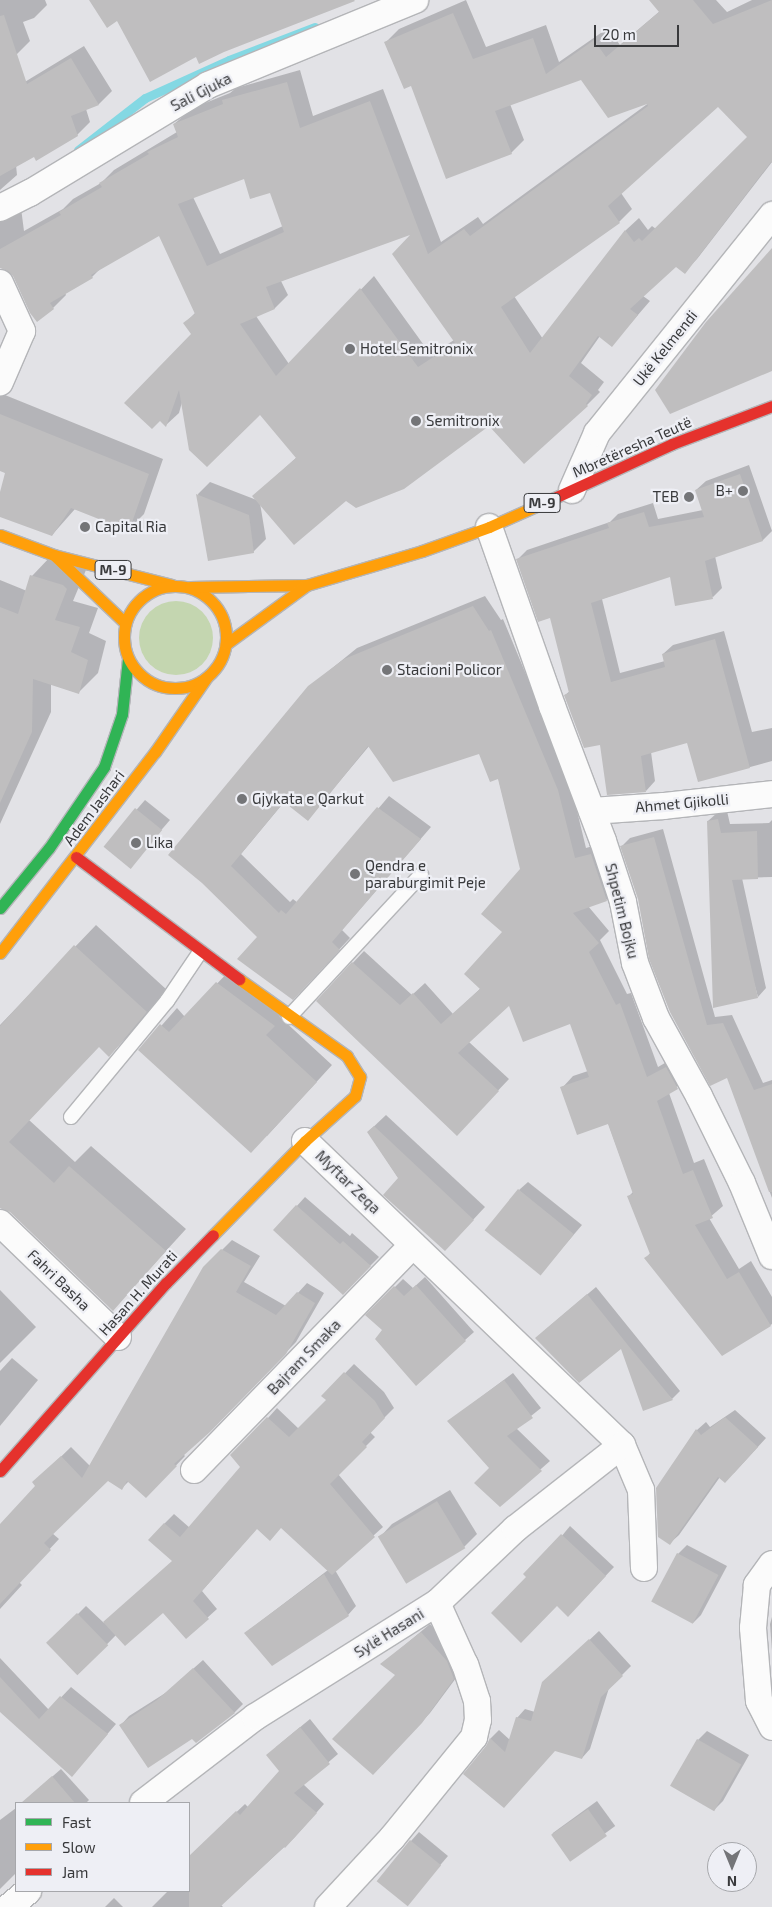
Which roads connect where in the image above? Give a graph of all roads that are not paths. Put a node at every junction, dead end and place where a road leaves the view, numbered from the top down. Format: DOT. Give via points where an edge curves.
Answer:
graph roads {
  1 [pos="415,0"];
  2 [pos="0,208"];
  3 [pos="772,215"];
  4 [pos="0,283"];
  5 [pos="0,382"];
  6 [pos="772,406"];
  7 [pos="572,490"];
  8 [pos="489,527"];
  9 [pos="0,535"];
  10 [pos="54,555"];
  11 [pos="172,585"];
  12 [pos="307,585"];
  13 [pos="190,587"];
  14 [pos="125,623"];
  15 [pos="226,644"];
  16 [pos="128,659"];
  17 [pos="207,677"];
  18 [pos="772,794"];
  19 [pos="592,811"];
  20 [pos="76,857"];
  21 [pos="421,875"];
  22 [pos="0,908"];
  23 [pos="200,952"];
  24 [pos="0,953"];
  25 [pos="289,1017"];
  26 [pos="71,1117"];
  27 [pos="305,1141"];
  28 [pos="0,1223"];
  29 [pos="414,1245"];
  30 [pos="772,1256"];
  31 [pos="118,1337"];
  32 [pos="622,1445"];
  33 [pos="194,1470"];
  34 [pos="0,1471"];
  35 [pos="772,1564"];
  36 [pos="644,1568"];
  37 [pos="437,1603"];
  38 [pos="772,1727"];
  39 [pos="143,1802"];
  40 [pos="27,1892"];
  41 [pos="8,1907"];
  42 [pos="328,1907"];
  1 -- 2 [label="street, Sali Gjuka" via="208,85"];
  3 -- 7 [label="street, Ukë Kelmendi" via="597,433"];
  4 -- 5 [label="street" via="22,331"];
  6 -- 7 [label="main road, Mbretëresha Teutë / M-9" via="672,444"];
  7 -- 8 [label="main road, Mbretëresha Teutë / M-9"];
  8 -- 12 [label="main road, Mbretëresha Teutë / M-9" via="422,551"];
  8 -- 19 [label="street, Shpetim Bojku"];
  9 -- 10 [label="main road, M-9"];
  10 -- 11 [label="main road, M-9"];
  10 -- 14 [label="main road, M-9"];
  11 -- 13 [label="main road, M-9"];
  11 -- 14 [label="main road, M-9" via="156,588 142,596"];
  12 -- 13 [label="main road, Mbretëresha Teutë / M-9"];
  12 -- 15 [label="main road, Mbretëresha Teutë / M-9"];
  13 -- 15 [label="main road, M-9" via="214,603 222,616"];
  14 -- 16 [label="main road" via="123,635"];
  15 -- 17 [label="main road, M-9" via="222,657"];
  16 -- 17 [label="main road, M-9" via="149,681 163,687 193,685"];
  16 -- 22 [label="main road, Adem Jashari" via="122,714 104,767 49,848"];
  17 -- 20 [label="main road, Adem Jashari"];
  18 -- 19 [label="street, Ahmet Gjikolli"];
  19 -- 30 [label="street, Shpetim Bojku" via="623,902 635,964 656,1018 742,1183"];
  20 -- 23 [label="main road, Myftar Zeqa"];
  20 -- 24 [label="main road, Adem Jashari"];
  21 -- 25 [label="lane"];
  23 -- 25 [label="main road, Myftar Zeqa"];
  23 -- 26 [label="lane" via="167,1001"];
  25 -- 27 [label="main road, Myftar Zeqa" via="347,1056 360,1077 355,1096"];
  27 -- 29 [label="street, Myftar Zeqa"];
  27 -- 31 [label="main road, Hasan H. Murati" via="166,1283"];
  28 -- 31 [label="street, Fahri Basha"];
  29 -- 32 [label="street, Myftar Zeqa"];
  29 -- 33 [label="street, Bajram Smaka"];
  31 -- 34 [label="main road, Hasan H. Murati"];
  32 -- 36 [label="street, Myftar Zeqa" via="641,1490"];
  32 -- 37 [label="street, Sylë Hasani" via="515,1529"];
  35 -- 38 [label="street" via="757,1584 753,1628 759,1701"];
  37 -- 39 [label="street, Sylë Hasani" via="255,1717"];
  37 -- 42 [label="street" via="466,1665 477,1701 478,1720 474,1737 392,1838"];
  40 -- 41 [label="street"];
}
